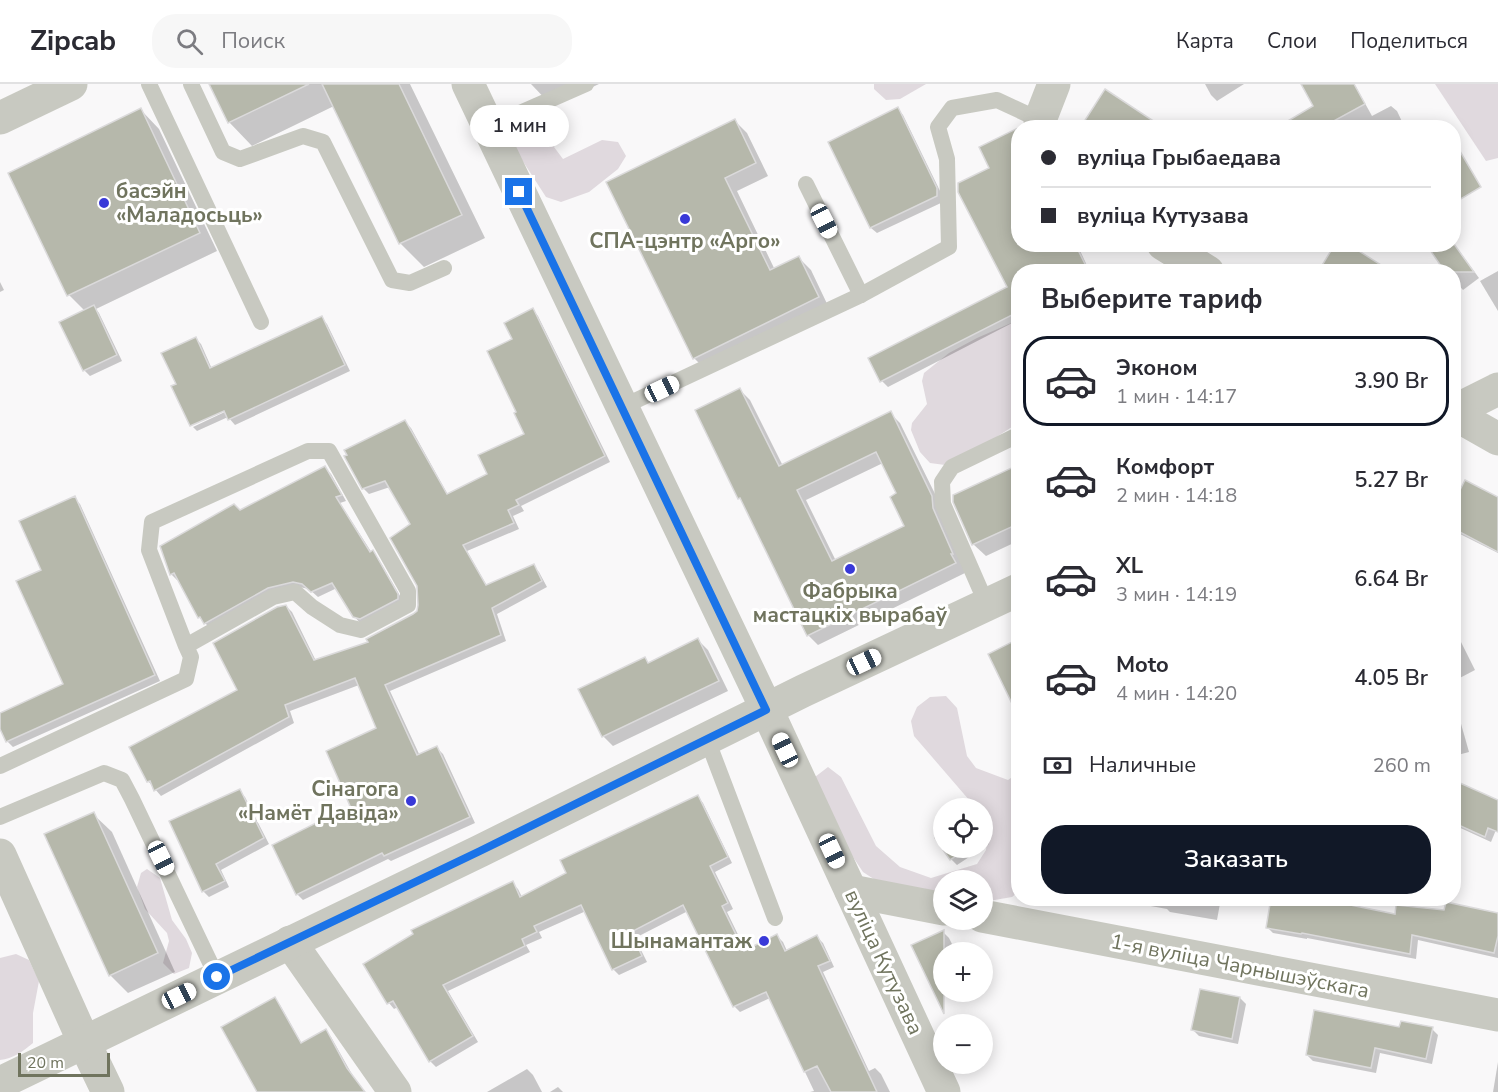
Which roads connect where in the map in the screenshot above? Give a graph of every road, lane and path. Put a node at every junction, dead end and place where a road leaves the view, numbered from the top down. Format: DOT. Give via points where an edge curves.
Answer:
graph roads {
  1 [pos="71,84"];
  2 [pos="149,84"];
  3 [pos="191,84"];
  4 [pos="468,84"];
  5 [pos="586,84"];
  6 [pos="1054,84"];
  7 [pos="0,118"];
  8 [pos="1034,120"];
  9 [pos="1042,120"];
  10 [pos="488,127"];
  11 [pos="806,184"];
  12 [pos="1175,252"];
  13 [pos="1195,264"];
  14 [pos="444,268"];
  15 [pos="861,295"];
  16 [pos="261,322"];
  17 [pos="1498,389"];
  18 [pos="622,408"];
  19 [pos="1461,408"];
  20 [pos="1461,416"];
  21 [pos="1011,438"];
  22 [pos="1498,439"];
  23 [pos="1011,593"];
  24 [pos="987,605"];
  25 [pos="186,646"];
  26 [pos="766,710"];
  27 [pos="707,739"];
  28 [pos="0,766"];
  29 [pos="0,817"];
  30 [pos="0,855"];
  31 [pos="851,891"];
  32 [pos="933,907"];
  33 [pos="775,918"];
  34 [pos="993,918"];
  35 [pos="290,942"];
  36 [pos="217,977"];
  37 [pos="1498,1015"];
  38 [pos="84,1042"];
  39 [pos="0,1083"];
  40 [pos="108,1092"];
  41 [pos="395,1092"];
  42 [pos="944,1092"];
  1 -- 7 [label="street"];
  2 -- 16 [label="lane"];
  3 -- 14 [label="lane" via="223,152 240,159 303,136 323,142 392,280 410,283"];
  4 -- 10 [label="street, вуліца Кутузава"];
  5 -- 10 [label="lane"];
  6 -- 9 [label="street"];
  8 -- 15 [label="lane" via="997,100 952,108 938,127 947,159 949,247"];
  10 -- 18 [label="street, вуліца Кутузава"];
  11 -- 15 [label="lane"];
  12 -- 13 [label="street"];
  15 -- 18 [label="lane"];
  17 -- 19 [label="street"];
  18 -- 26 [label="street, вуліца Кутузава"];
  20 -- 22 [label="street"];
  21 -- 24 [label="lane" via="952,467 942,482 943,504"];
  23 -- 24 [label="street"];
  24 -- 26 [label="street"];
  25 -- 25 [label="lane" via="148,550 152,522 308,451 328,451 408,591 408,605 361,630 340,626 295,592 273,597"];
  25 -- 28 [label="lane" via="192,657 186,679"];
  26 -- 27 [label="street"];
  26 -- 31 [label="street, вуліца Кутузава"];
  27 -- 33 [label="lane"];
  27 -- 35 [label="street"];
  29 -- 36 [label="lane" via="104,773 122,780"];
  30 -- 38 [label="street"];
  31 -- 32 [label="street"];
  31 -- 42 [label="street, вуліца Кутузава"];
  34 -- 37 [label="street, 1-я вуліца Чарнышэўскага"];
  35 -- 36 [label="street"];
  35 -- 41 [label="street"];
  36 -- 38 [label="street"];
  38 -- 39 [label="street"];
  38 -- 40 [label="street"];
}
